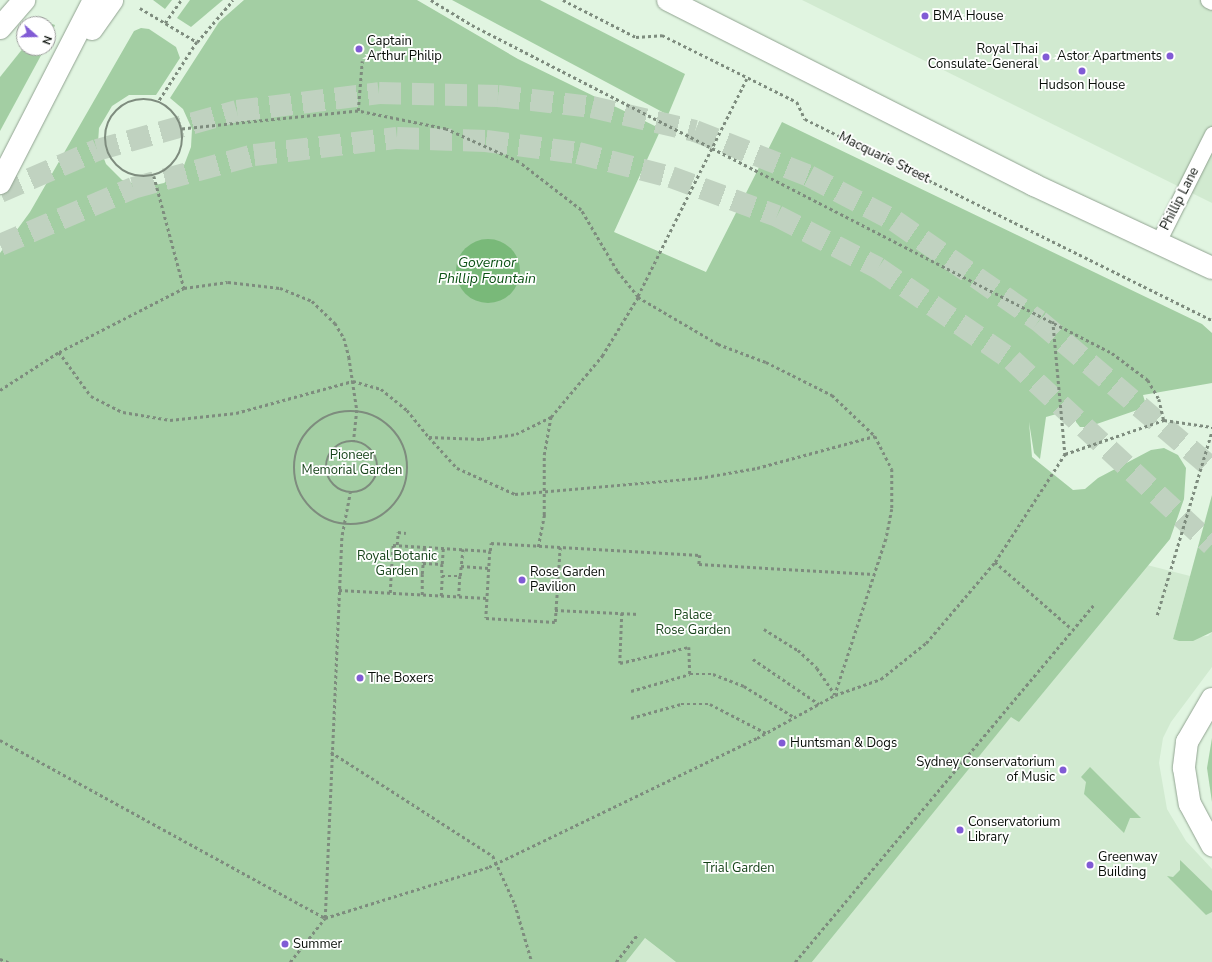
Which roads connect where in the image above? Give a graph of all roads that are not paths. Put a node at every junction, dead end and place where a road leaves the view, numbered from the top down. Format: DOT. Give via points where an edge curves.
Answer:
graph roads {
  1 [pos="10,0"];
  2 [pos="24,0"];
  3 [pos="94,0"];
  4 [pos="112,0"];
  5 [pos="668,0"];
  6 [pos="1208,0"];
  7 [pos="1212,2"];
  8 [pos="0,18"];
  9 [pos="0,28"];
  10 [pos="37,110"];
  11 [pos="1212,134"];
  12 [pos="0,183"];
  13 [pos="1158,242"];
  14 [pos="1211,269"];
  15 [pos="1212,699"];
  16 [pos="1212,845"];
  1 -- 8 [label="main road"];
  2 -- 9 [label="main road"];
  3 -- 10 [label="main road"];
  4 -- 10 [label="main road"];
  5 -- 13 [label="main road" via="1034,185"];
  6 -- 7 [label="lane"];
  10 -- 12 [label="main road"];
  11 -- 13 [label="lane, Phillip Lane"];
  13 -- 14 [label="main road"];
  15 -- 16 [label="main road" via="1187,742 1184,768 1190,804"];
}
